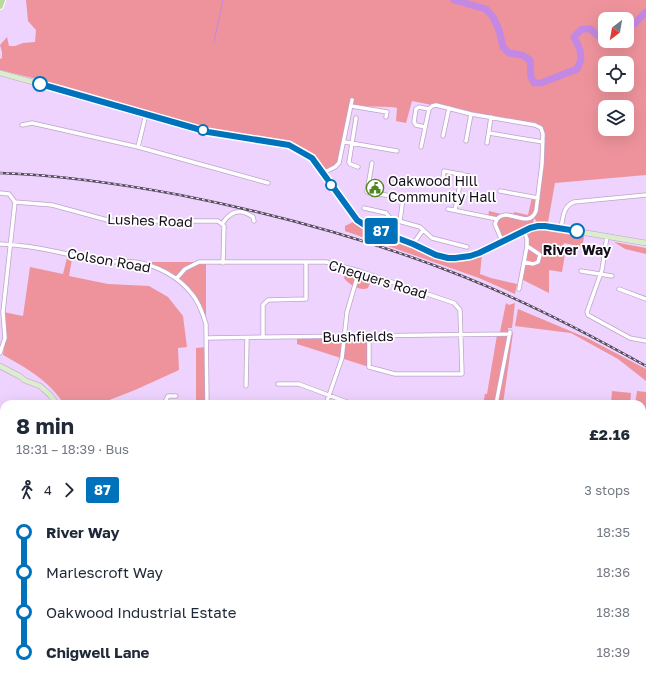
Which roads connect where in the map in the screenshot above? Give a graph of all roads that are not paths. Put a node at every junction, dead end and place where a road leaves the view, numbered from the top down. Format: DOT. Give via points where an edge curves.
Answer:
graph roads {
  1 [pos="2,0"];
  2 [pos="0,6"];
  3 [pos="0,73"];
  4 [pos="352,100"];
  5 [pos="351,106"];
  6 [pos="429,108"];
  7 [pos="449,108"];
  8 [pos="387,112"];
  9 [pos="146,114"];
  10 [pos="471,114"];
  11 [pos="491,117"];
  12 [pos="356,118"];
  13 [pos="22,125"];
  14 [pos="425,127"];
  15 [pos="489,133"];
  16 [pos="443,136"];
  17 [pos="466,141"];
  18 [pos="345,142"];
  19 [pos="543,142"];
  20 [pos="352,143"];
  21 [pos="487,143"];
  22 [pos="138,147"];
  23 [pos="421,147"];
  24 [pos="397,151"];
  25 [pos="372,163"];
  26 [pos="358,167"];
  27 [pos="324,173"];
  28 [pos="462,174"];
  29 [pos="469,176"];
  30 [pos="443,178"];
  31 [pos="268,183"];
  32 [pos="500,190"];
  33 [pos="0,193"];
  34 [pos="646,195"];
  35 [pos="538,198"];
  36 [pos="15,202"];
  37 [pos="364,208"];
  38 [pos="448,209"];
  39 [pos="455,210"];
  40 [pos="497,219"];
  41 [pos="254,221"];
  42 [pos="400,221"];
  43 [pos="222,224"];
  44 [pos="562,228"];
  45 [pos="423,230"];
  46 [pos="524,231"];
  47 [pos="607,236"];
  48 [pos="502,241"];
  49 [pos="646,242"];
  50 [pos="0,244"];
  51 [pos="10,244"];
  52 [pos="413,244"];
  53 [pos="527,246"];
  54 [pos="468,247"];
  55 [pos="306,262"];
  56 [pos="524,262"];
  57 [pos="223,263"];
  58 [pos="359,271"];
  59 [pos="581,271"];
  60 [pos="600,274"];
  61 [pos="612,276"];
  62 [pos="177,278"];
  63 [pos="519,289"];
  64 [pos="619,289"];
  65 [pos="646,298"];
  66 [pos="1,312"];
  67 [pos="461,335"];
  68 [pos="369,336"];
  69 [pos="263,337"];
  70 [pos="345,337"];
  71 [pos="206,338"];
  72 [pos="247,338"];
  73 [pos="646,340"];
  74 [pos="0,353"];
  75 [pos="0,366"];
  76 [pos="278,384"];
  77 [pos="246,386"];
  78 [pos="176,396"];
  79 [pos="329,396"];
  80 [pos="54,400"];
  81 [pos="166,400"];
  82 [pos="207,400"];
  83 [pos="328,400"];
  84 [pos="340,400"];
  85 [pos="497,400"];
  1 -- 2 [label="main road"];
  3 -- 9 [label="street"];
  4 -- 5 [label="street"];
  5 -- 8 [label="street"];
  5 -- 18 [label="street"];
  6 -- 7 [label="street" via="436,105"];
  6 -- 14 [label="street"];
  6 -- 14 [label="street" via="419,106 416,109 414,122"];
  7 -- 10 [label="street"];
  7 -- 16 [label="street"];
  9 -- 22 [label="street"];
  9 -- 27 [label="street" via="208,132 289,145 312,158"];
  10 -- 11 [label="street"];
  10 -- 17 [label="street"];
  11 -- 15 [label="street"];
  11 -- 19 [label="street" via="535,125 541,128"];
  12 -- 20 [label="street"];
  13 -- 22 [label="street" via="32,123"];
  14 -- 23 [label="street"];
  15 -- 19 [label="street"];
  15 -- 21 [label="street"];
  18 -- 20 [label="street"];
  18 -- 27 [label="street" via="340,163"];
  19 -- 35 [label="street"];
  20 -- 24 [label="street"];
  20 -- 26 [label="street" via="349,162"];
  22 -- 31 [label="street"];
  25 -- 42 [label="street" via="367,192 403,198"];
  27 -- 52 [label="street" via="357,220"];
  28 -- 29 [label="street"];
  28 -- 30 [label="street" via="444,171"];
  28 -- 39 [label="street"];
  32 -- 35 [label="street"];
  33 -- 36 [label="street" via="9,194"];
  34 -- 44 [label="street" via="570,203 566,208"];
  35 -- 40 [label="street" via="535,214 529,218 506,215"];
  36 -- 43 [label="street, Lushes Road" via="52,205 110,221 218,221"];
  36 -- 51 [label="street"];
  37 -- 42 [label="street" via="386,213 390,218"];
  38 -- 39 [label="street"];
  39 -- 40 [label="street"];
  40 -- 48 [label="street" via="495,224"];
  41 -- 43 [label="street" via="249,214 232,212"];
  42 -- 45 [label="street"];
  43 -- 57 [label="street"];
  44 -- 46 [label="street" via="538,226"];
  44 -- 47 [label="street"];
  45 -- 52 [label="street"];
  45 -- 54 [label="street" via="432,238"];
  46 -- 48 [label="street"];
  46 -- 53 [label="street"];
  47 -- 49 [label="street"];
  47 -- 60 [label="street"];
  48 -- 52 [label="street" via="470,256 455,258 436,255"];
  50 -- 51 [label="street, Colson Road"];
  51 -- 62 [label="street, Colson Road" via="58,251 94,260 135,262 152,266"];
  51 -- 66 [label="street"];
  53 -- 56 [label="street"];
  53 -- 56 [label="street" via="539,254 540,258 532,264"];
  55 -- 57 [label="street, Chequers Road"];
  55 -- 58 [label="street, Chequers Road" via="326,262"];
  55 -- 69 [label="street" via="306,299 268,300 263,305"];
  56 -- 63 [label="street"];
  57 -- 62 [label="street, Chequers Road" via="199,262 185,269"];
  58 -- 67 [label="street, Chequers Road" via="454,303 460,310"];
  58 -- 70 [label="street" via="347,312"];
  59 -- 60 [label="street"];
  60 -- 61 [label="street"];
  60 -- 73 [label="street" via="588,315 630,338"];
  62 -- 71 [label="street, Colson Road" via="193,294 206,324"];
  64 -- 65 [label="street"];
  66 -- 74 [label="street" via="5,338"];
  67 -- 68 [label="street, Bushfields"];
  67 -- 68 [label="street, Chequers Road" via="462,374 395,374 369,366"];
  67 -- 85 [label="street, Bushfields" via="510,333"];
  68 -- 70 [label="street, Bushfields"];
  69 -- 70 [label="street, Bushfields"];
  69 -- 72 [label="street, Bushfields"];
  70 -- 79 [label="street" via="342,358"];
  71 -- 72 [label="street, Bushfields"];
  71 -- 82 [label="street, Colson Road"];
  72 -- 77 [label="street"];
  75 -- 80 [label="street" via="40,386"];
  76 -- 79 [label="street" via="299,384"];
  78 -- 81 [label="street" via="168,396"];
  79 -- 83 [label="street"];
  79 -- 84 [label="street"];
}
